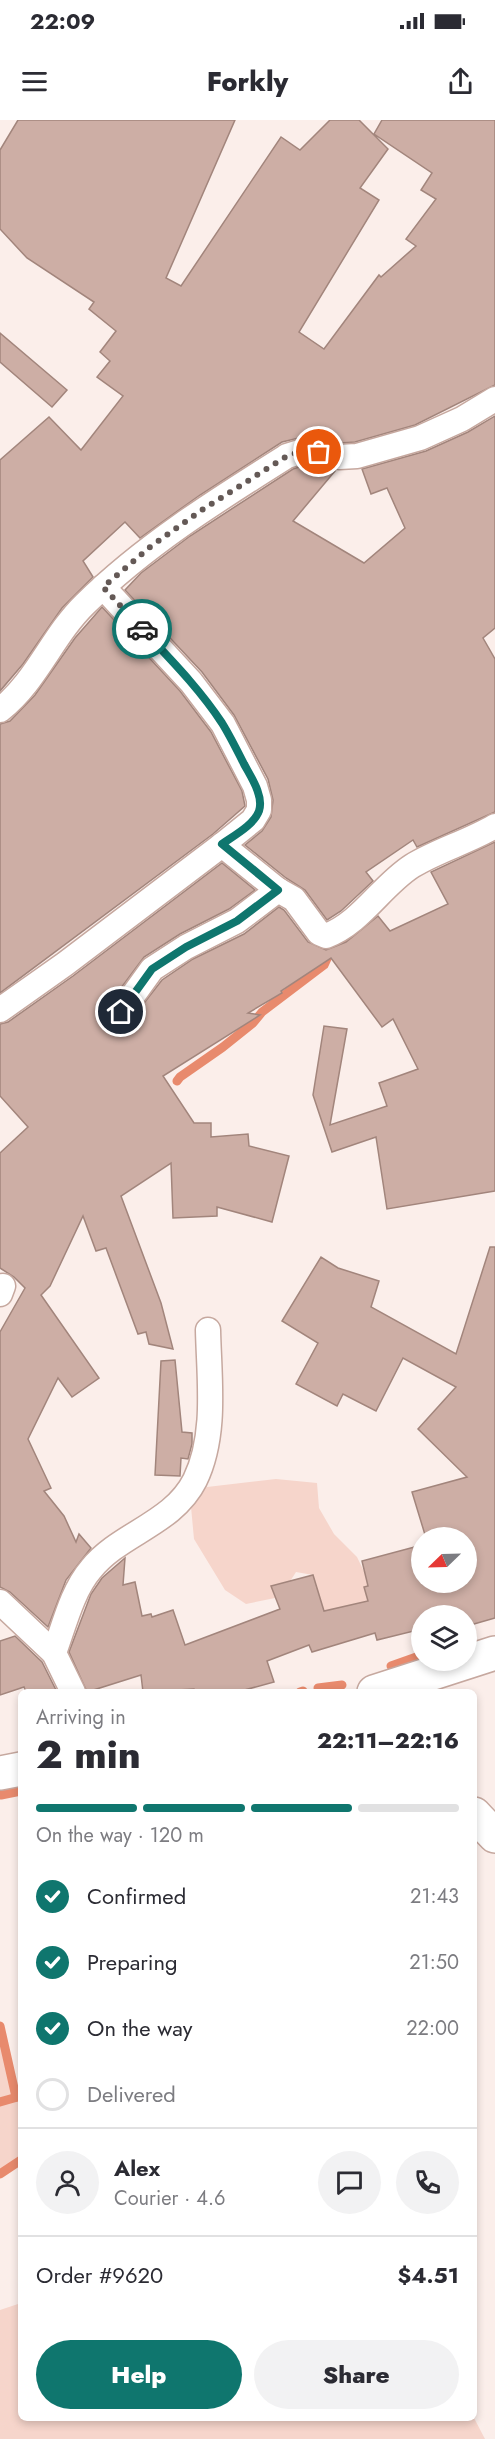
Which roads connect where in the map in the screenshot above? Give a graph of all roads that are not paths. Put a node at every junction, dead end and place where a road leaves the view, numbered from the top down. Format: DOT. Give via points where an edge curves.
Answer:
graph roads {
  1 [pos="495,399"];
  2 [pos="103,587"];
  3 [pos="0,710"];
  4 [pos="495,826"];
  5 [pos="222,844"];
  6 [pos="278,890"];
  7 [pos="0,1010"];
  8 [pos="121,1012"];
  9 [pos="208,1330"];
  10 [pos="0,1602"];
  11 [pos="54,1653"];
  12 [pos="495,1653"];
  13 [pos="72,1689"];
  14 [pos="385,1689"];
  15 [pos="18,1770"];
  16 [pos="0,1773"];
  17 [pos="477,1817"];
  18 [pos="495,1836"];
  1 -- 2 [label="street" via="420,438 357,456 339,458 303,451 287,456 150,547"];
  2 -- 3 [label="street" via="72,618 31,678"];
  2 -- 5 [label="street" via="197,689 223,724 255,786 260,800 256,816"];
  4 -- 6 [label="street" via="409,868 371,905 326,936 319,933 294,899"];
  5 -- 6 [label="street"];
  5 -- 7 [label="street"];
  6 -- 8 [label="street" via="237,921 152,969"];
  9 -- 11 [label="street" via="207,1436 195,1480 177,1506 91,1568"];
  10 -- 11 [label="street"];
  11 -- 13 [label="street"];
  12 -- 14 [label="street"];
  15 -- 16 [label="street"];
  17 -- 18 [label="street"];
}
